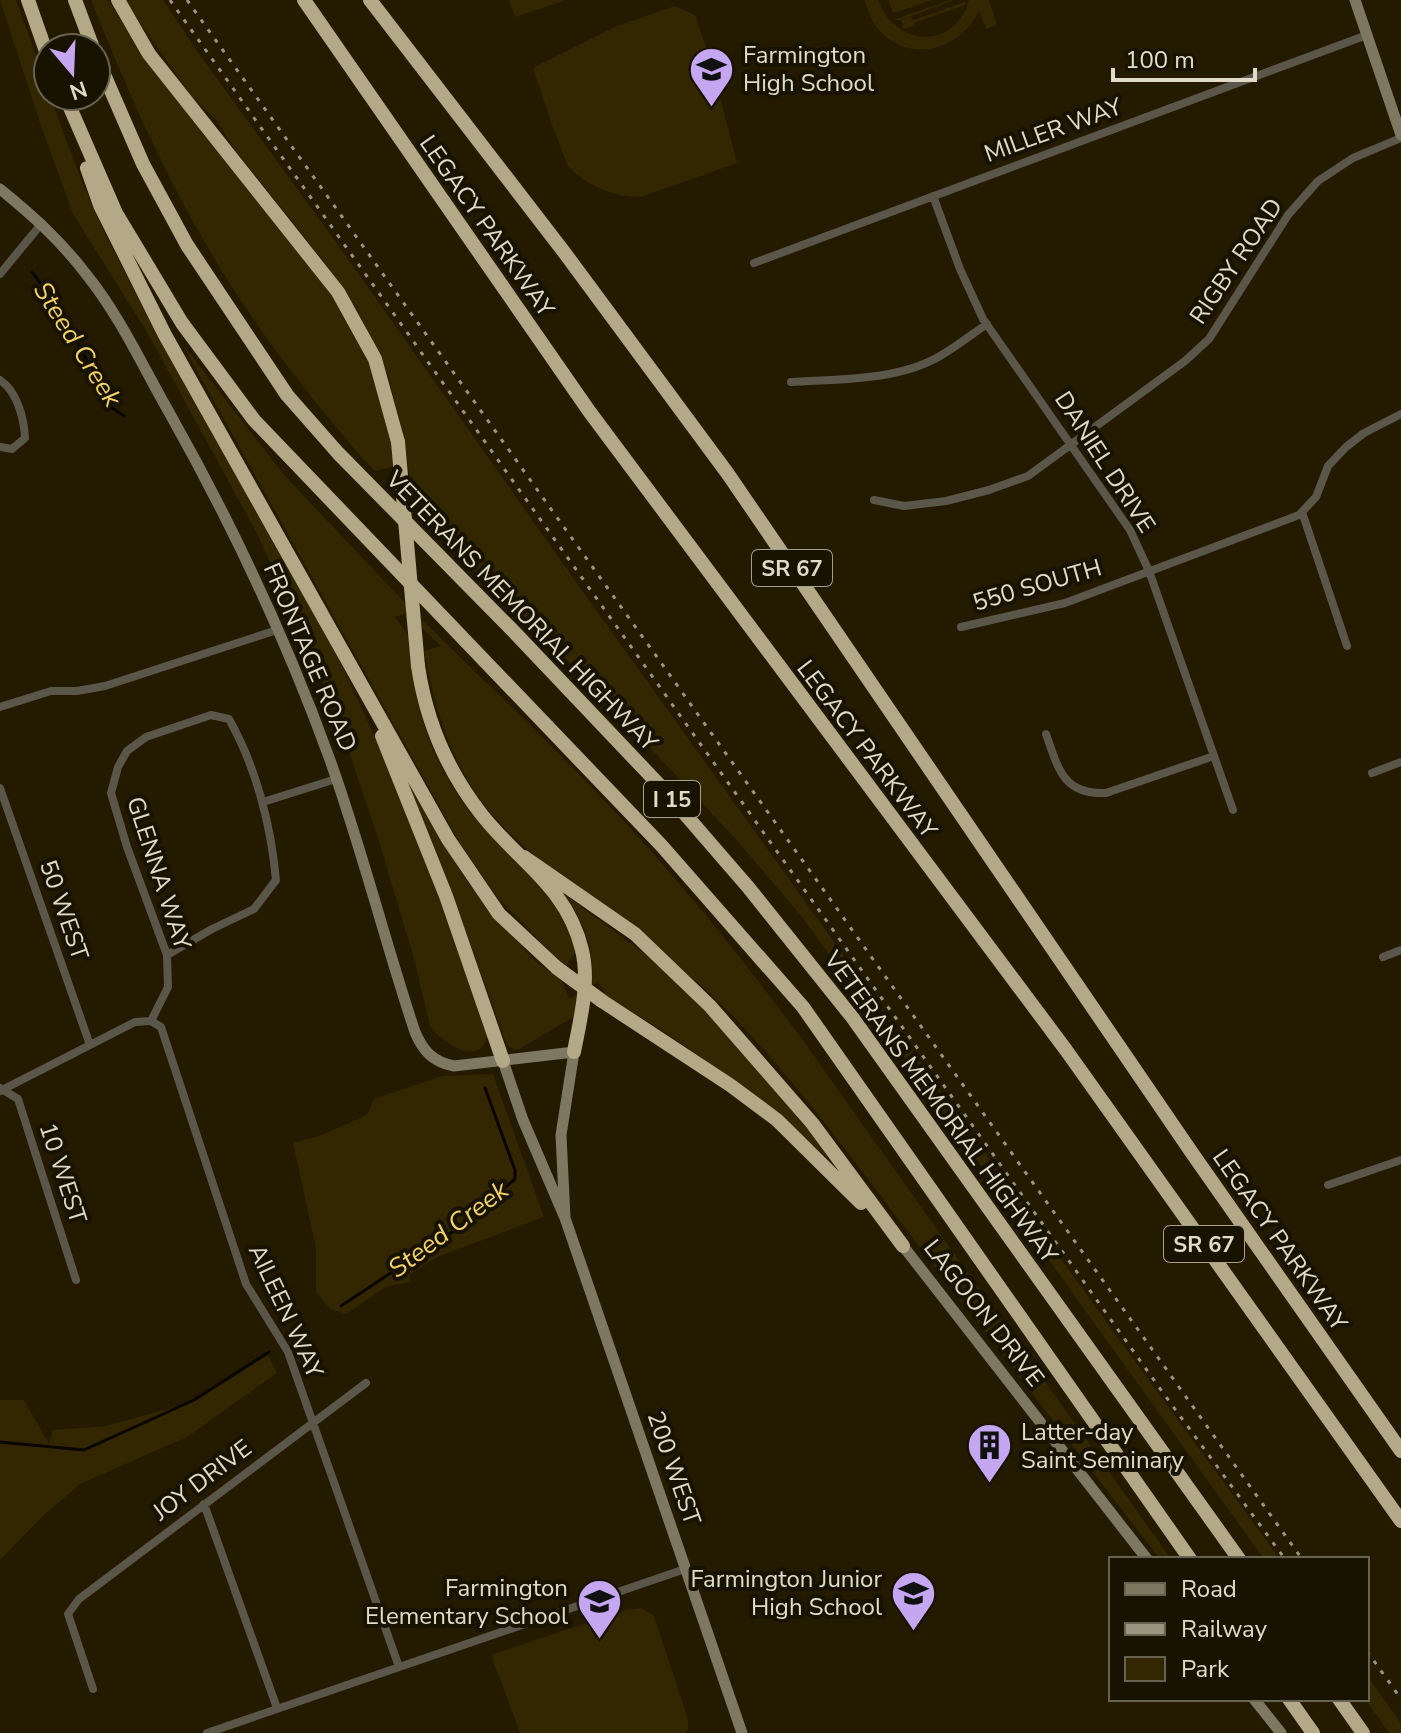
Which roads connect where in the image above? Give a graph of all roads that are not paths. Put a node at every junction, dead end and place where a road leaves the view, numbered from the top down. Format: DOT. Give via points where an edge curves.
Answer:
graph roads {
  1 [pos="28,0"];
  2 [pos="75,0"];
  3 [pos="118,0"];
  4 [pos="304,0"];
  5 [pos="370,0"];
  6 [pos="1355,0"];
  7 [pos="39,32"];
  8 [pos="87,32"];
  9 [pos="1367,35"];
  10 [pos="112,93"];
  11 [pos="68,112"];
  12 [pos="70,112"];
  13 [pos="1401,136"];
  14 [pos="0,189"];
  15 [pos="933,196"];
  16 [pos="42,223"];
  17 [pos="754,263"];
  18 [pos="0,274"];
  19 [pos="987,324"];
  20 [pos="0,380"];
  21 [pos="791,382"];
  22 [pos="1401,414"];
  23 [pos="1071,444"];
  24 [pos="0,447"];
  25 [pos="874,500"];
  26 [pos="1302,512"];
  27 [pos="1149,571"];
  28 [pos="961,627"];
  29 [pos="277,630"];
  30 [pos="1347,646"];
  31 [pos="359,680"];
  32 [pos="0,707"];
  33 [pos="1046,734"];
  34 [pos="1214,756"];
  35 [pos="1401,762"];
  36 [pos="1372,773"];
  37 [pos="336,779"];
  38 [pos="0,788"];
  39 [pos="263,802"];
  40 [pos="1233,810"];
  41 [pos="7,821"];
  42 [pos="524,857"];
  43 [pos="1401,950"];
  44 [pos="167,955"];
  45 [pos="1383,957"];
  46 [pos="151,1021"];
  47 [pos="90,1045"];
  48 [pos="574,1052"];
  49 [pos="503,1061"];
  50 [pos="1,1090"];
  51 [pos="1401,1160"];
  52 [pos="1328,1185"];
  53 [pos="565,1218"];
  54 [pos="903,1246"];
  55 [pos="76,1280"];
  56 [pos="366,1383"];
  57 [pos="313,1422"];
  58 [pos="1401,1451"];
  59 [pos="204,1504"];
  60 [pos="1401,1521"];
  61 [pos="1145,1557"];
  62 [pos="1189,1557"];
  63 [pos="1238,1557"];
  64 [pos="685,1569"];
  65 [pos="399,1667"];
  66 [pos="93,1689"];
  67 [pos="1256,1701"];
  68 [pos="1290,1701"];
  69 [pos="1340,1701"];
  70 [pos="277,1708"];
  71 [pos="207,1733"];
  72 [pos="742,1733"];
  73 [pos="1281,1733"];
  74 [pos="1313,1733"];
  75 [pos="1363,1733"];
  1 -- 7 [label="highway"];
  2 -- 8 [label="highway"];
  3 -- 42 [label="highway, bridge" via="149,54 338,292 375,359 398,442 418,666 427,712 455,775 483,816"];
  4 -- 60 [label="highway, LEGACY PARKWAY / SR 67" via="589,411 1066,1050"];
  5 -- 58 [label="highway, LEGACY PARKWAY / SR 67" via="728,474"];
  6 -- 9 [label="street"];
  9 -- 13 [label="street"];
  9 -- 15 [label="street, MILLER WAY"];
  10 -- 63 [label="highway, VETERANS MEMORIAL HIGHWAY / I 15" via="187,245 287,395 665,791 748,887 852,1017"];
  11 -- 31 [label="highway" via="100,205 129,267"];
  12 -- 62 [label="highway, I 15" via="116,213 182,323 254,420 628,811 803,1007"];
  13 -- 23 [label="street, RIGBY ROAD" via="1318,181 1288,215 1209,339"];
  14 -- 16 [label="street, FRONTAGE ROAD"];
  15 -- 17 [label="street, MILLER WAY"];
  15 -- 19 [label="street, DANIEL DRIVE"];
  16 -- 18 [label="street"];
  16 -- 29 [label="street, FRONTAGE ROAD" via="113,312 196,461"];
  19 -- 21 [label="street" via="906,371"];
  19 -- 23 [label="street, DANIEL DRIVE"];
  20 -- 24 [label="street" via="14,396 25,438 12,449"];
  22 -- 26 [label="street" via="1346,447 1328,466 1316,497"];
  23 -- 25 [label="street, RIGBY ROAD" via="1028,476 989,490 904,506"];
  23 -- 27 [label="street, DANIEL DRIVE" via="1130,530"];
  26 -- 27 [label="street, 550 SOUTH"];
  26 -- 30 [label="street"];
  27 -- 28 [label="street, 550 SOUTH" via="1065,603"];
  27 -- 34 [label="street, DANIEL DRIVE"];
  29 -- 32 [label="street" via="105,686 51,691"];
  29 -- 37 [label="street, FRONTAGE ROAD"];
  31 -- 49 [label="highway" via="446,896"];
  31 -- 54 [label="highway, bridge" via="471,875 499,914 557,968 777,1120"];
  33 -- 34 [label="street" via="1064,778 1088,794 1106,793"];
  34 -- 40 [label="street, DANIEL DRIVE"];
  35 -- 36 [label="street"];
  37 -- 39 [label="street"];
  37 -- 49 [label="street, FRONTAGE ROAD" via="419,1041 428,1055 445,1064"];
  38 -- 41 [label="street, 50 WEST"];
  39 -- 44 [label="street" via="276,880 254,909"];
  39 -- 44 [label="street, GLENNA WAY" via="229,719 211,715 146,737 127,751 111,793"];
  41 -- 47 [label="street, 50 WEST"];
  42 -- 48 [label="highway" via="564,906 583,952 584,990"];
  42 -- 54 [label="highway" via="635,934 710,1006 812,1123"];
  43 -- 45 [label="street"];
  44 -- 46 [label="street, GLENNA WAY" via="168,987"];
  46 -- 47 [label="street" via="135,1022"];
  46 -- 57 [label="street, AILEEN WAY" via="161,1027 246,1284 288,1352"];
  47 -- 50 [label="street"];
  48 -- 49 [label="street, FRONTAGE ROAD"];
  48 -- 53 [label="street" via="561,1135"];
  49 -- 53 [label="street"];
  50 -- 55 [label="street, 10 WEST" via="18,1099"];
  51 -- 52 [label="street"];
  53 -- 64 [label="street, 200 WEST"];
  54 -- 61 [label="street, LAGOON DRIVE"];
  56 -- 57 [label="street, JOY DRIVE"];
  57 -- 59 [label="street, JOY DRIVE"];
  57 -- 65 [label="street, AILEEN WAY"];
  59 -- 66 [label="street, JOY DRIVE" via="79,1599 68,1614"];
  59 -- 70 [label="street"];
  64 -- 65 [label="street"];
  64 -- 72 [label="street, 200 WEST"];
  65 -- 70 [label="street"];
  67 -- 73 [label="street"];
  68 -- 74 [label="highway"];
  69 -- 75 [label="highway"];
  70 -- 71 [label="street"];
}
